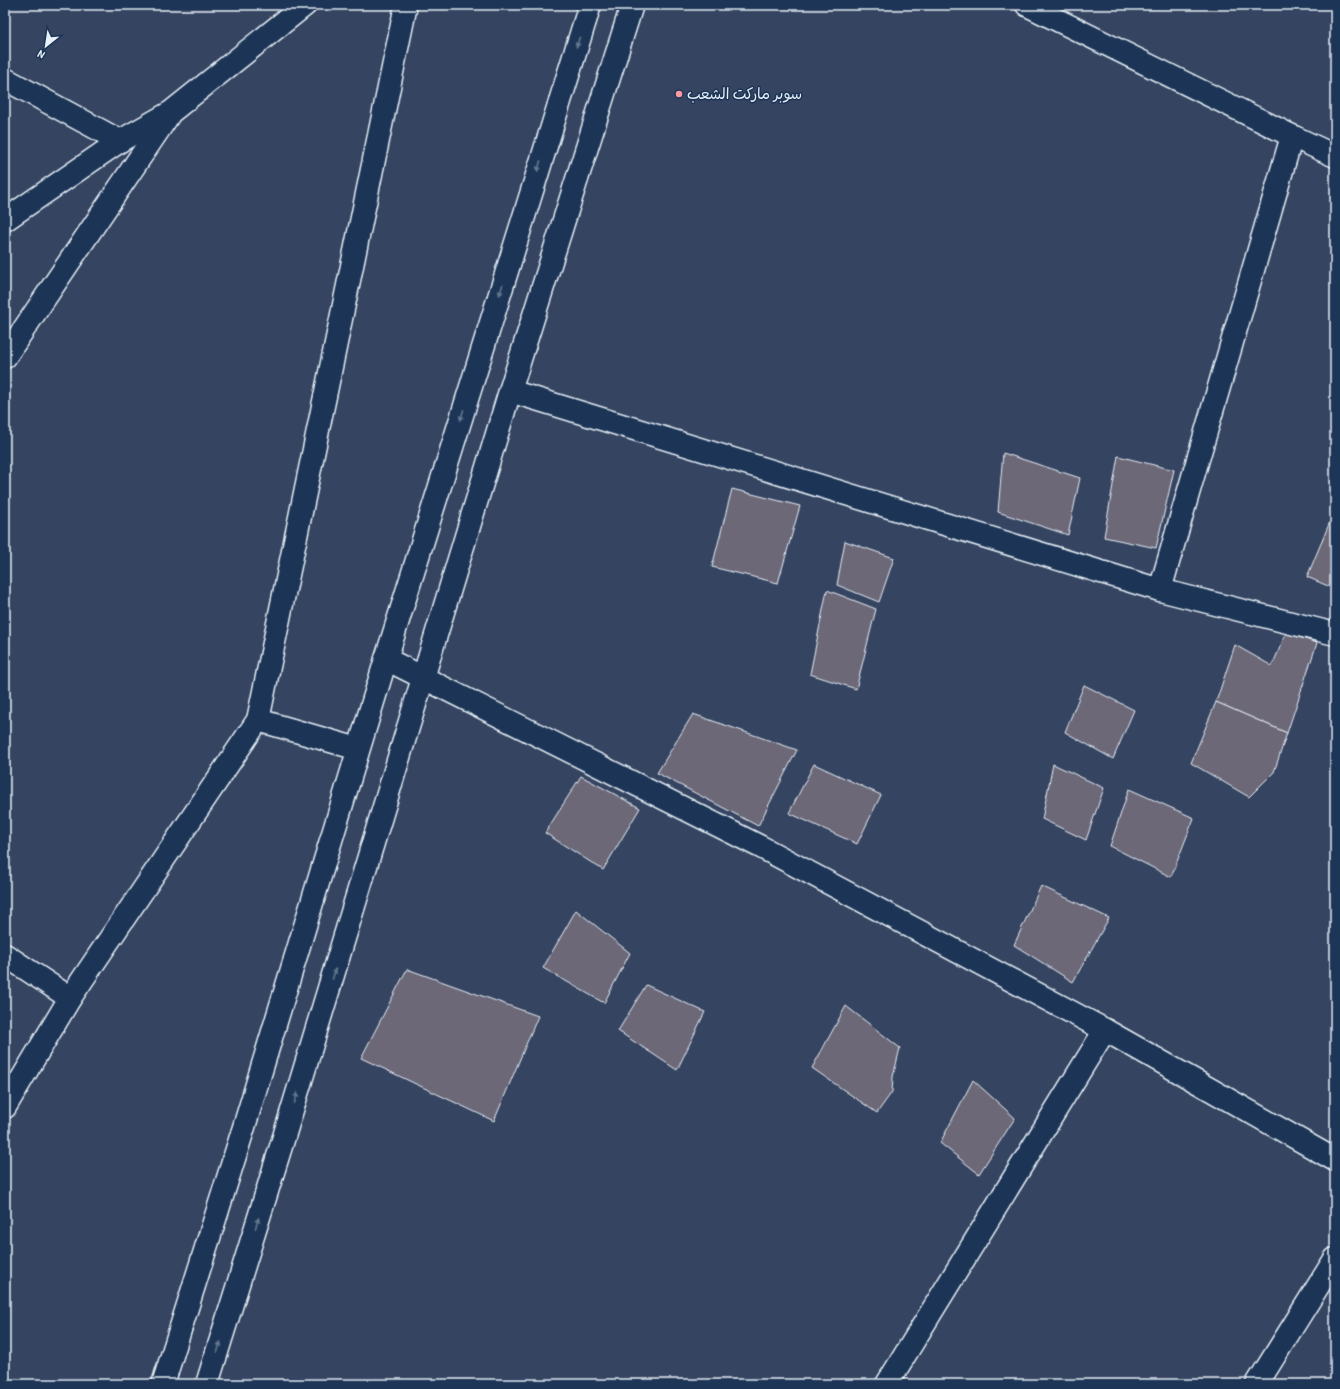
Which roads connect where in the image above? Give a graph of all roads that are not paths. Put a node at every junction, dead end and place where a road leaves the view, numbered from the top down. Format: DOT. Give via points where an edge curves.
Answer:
graph roads {
  1 [pos="305,5"];
  2 [pos="406,5"];
  3 [pos="590,5"];
  4 [pos="632,5"];
  5 [pos="1027,5"];
  6 [pos="1058,12"];
  7 [pos="5,79"];
  8 [pos="171,112"];
  9 [pos="1292,136"];
  10 [pos="120,141"];
  11 [pos="1335,156"];
  12 [pos="5,220"];
  13 [pos="5,357"];
  14 [pos="510,391"];
  15 [pos="1160,590"];
  16 [pos="1335,634"];
  17 [pos="386,659"];
  18 [pos="423,677"];
  19 [pos="258,720"];
  20 [pos="358,749"];
  21 [pos="5,956"];
  22 [pos="70,998"];
  23 [pos="1105,1030"];
  24 [pos="5,1107"];
  25 [pos="1335,1160"];
  26 [pos="1335,1259"];
  27 [pos="163,1384"];
  28 [pos="207,1384"];
  29 [pos="887,1384"];
  30 [pos="1257,1384"];
  1 -- 8 [label="street"];
  2 -- 19 [label="street"];
  3 -- 17 [label="street, one-way"];
  4 -- 14 [label="street"];
  5 -- 6 [label="street"];
  6 -- 9 [label="street"];
  7 -- 10 [label="street"];
  8 -- 10 [label="street"];
  8 -- 13 [label="street"];
  9 -- 11 [label="street"];
  9 -- 15 [label="street"];
  10 -- 12 [label="street"];
  14 -- 15 [label="street"];
  14 -- 18 [label="street"];
  15 -- 16 [label="street"];
  17 -- 18 [label="street"];
  17 -- 20 [label="street"];
  18 -- 23 [label="street" via="761,847"];
  28 -- 18 [label="street, one-way"];
  19 -- 20 [label="street"];
  19 -- 22 [label="street"];
  20 -- 27 [label="street"];
  21 -- 22 [label="street"];
  22 -- 24 [label="street"];
  23 -- 25 [label="street"];
  23 -- 29 [label="street"];
  26 -- 30 [label="street"];
}
